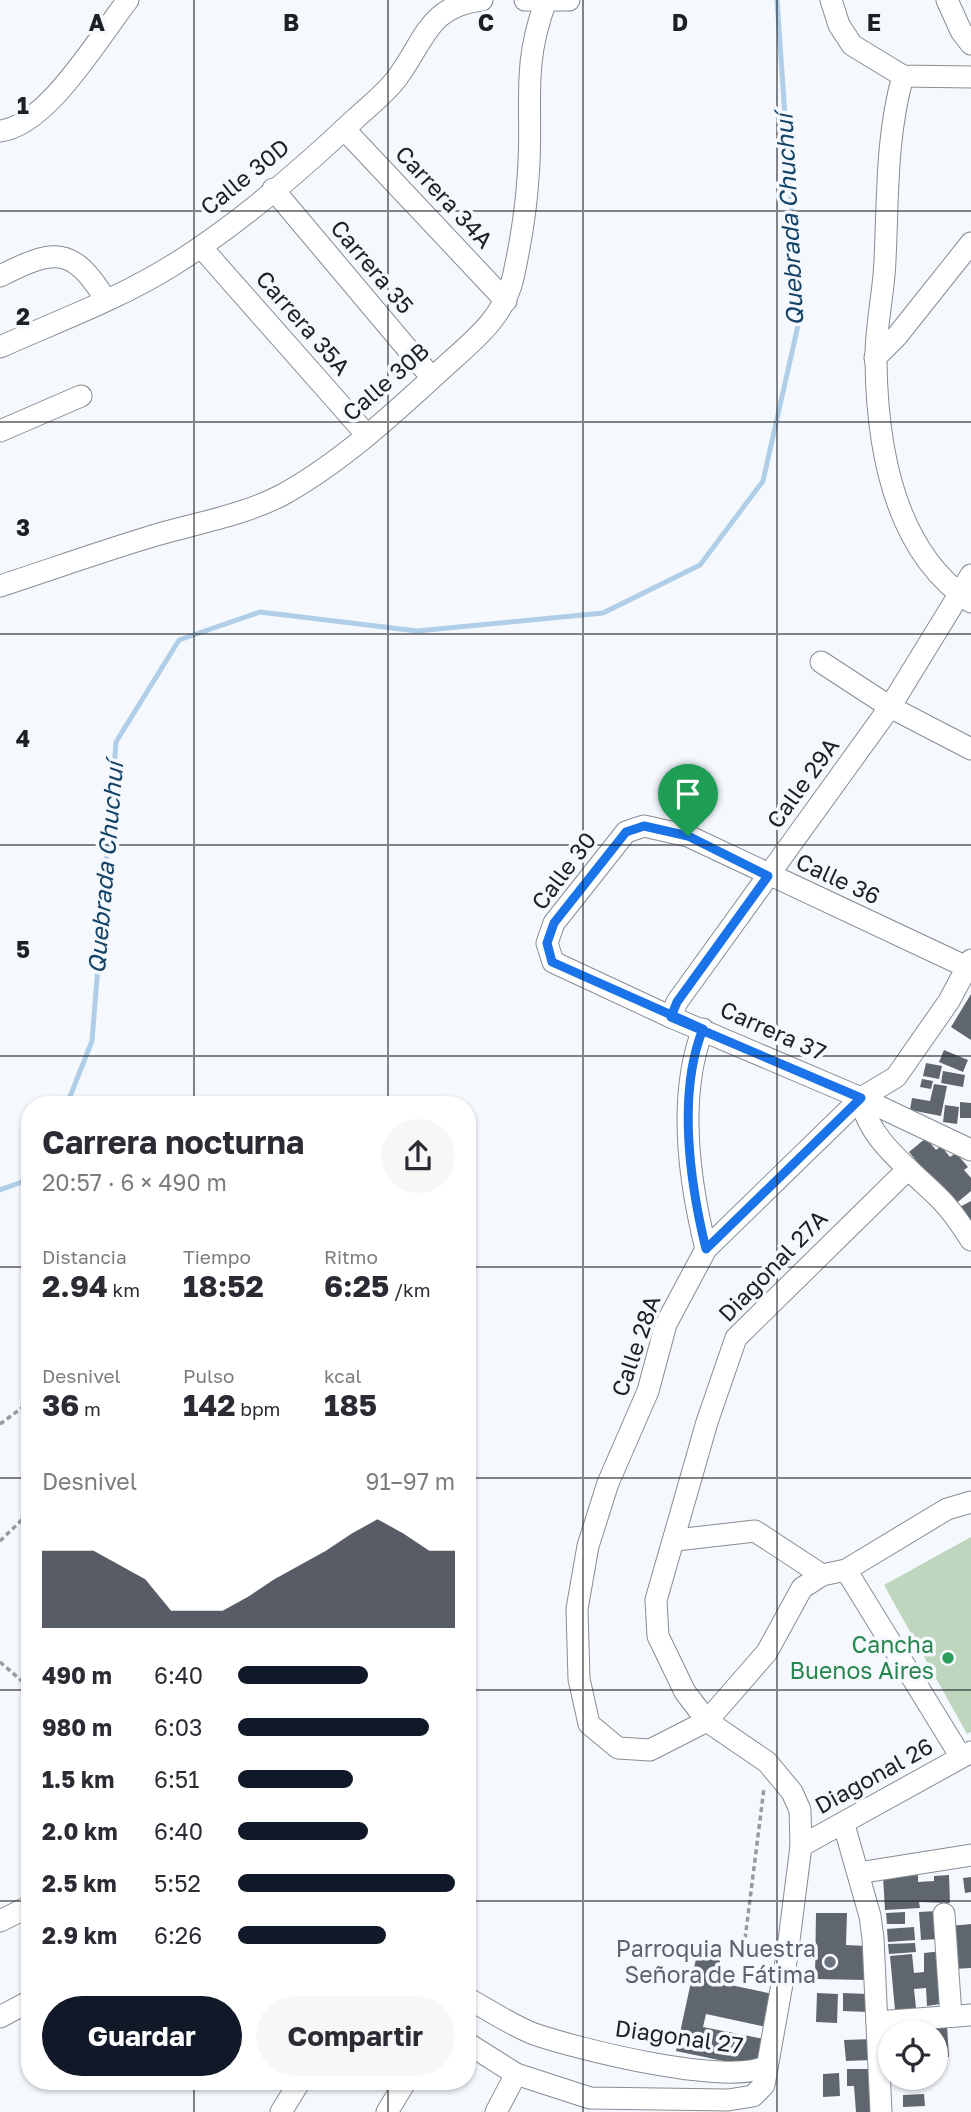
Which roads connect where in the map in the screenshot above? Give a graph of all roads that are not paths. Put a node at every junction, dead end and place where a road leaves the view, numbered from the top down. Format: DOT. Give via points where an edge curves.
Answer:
graph roads {
  1 [pos="128,0"];
  2 [pos="482,0"];
  3 [pos="569,0"];
  4 [pos="831,0"];
  5 [pos="947,0"];
  6 [pos="535,1"];
  7 [pos="451,3"];
  8 [pos="971,44"];
  9 [pos="903,76"];
  10 [pos="971,77"];
  11 [pos="344,129"];
  12 [pos="0,131"];
  13 [pos="273,190"];
  14 [pos="971,243"];
  15 [pos="201,247"];
  16 [pos="964,269"];
  17 [pos="0,276"];
  18 [pos="106,300"];
  19 [pos="506,301"];
  20 [pos="0,347"];
  21 [pos="875,358"];
  22 [pos="432,378"];
  23 [pos="81,396"];
  24 [pos="0,430"];
  25 [pos="366,434"];
  26 [pos="971,575"];
  27 [pos="0,586"];
  28 [pos="964,598"];
  29 [pos="821,662"];
  30 [pos="890,707"];
  31 [pos="971,749"];
  32 [pos="644,826"];
  33 [pos="768,876"];
  34 [pos="552,962"];
  35 [pos="970,965"];
  36 [pos="671,1017"];
  37 [pos="703,1029"];
  38 [pos="861,1098"];
  39 [pos="971,1150"];
  40 [pos="908,1170"];
  41 [pos="971,1240"];
  42 [pos="706,1249"];
  43 [pos="971,1502"];
  44 [pos="676,1540"];
  45 [pos="846,1570"];
  46 [pos="822,1575"];
  47 [pos="707,1721"];
  48 [pos="966,1755"];
  49 [pos="844,1825"];
  50 [pos="801,1846"];
  51 [pos="971,1855"];
  52 [pos="858,1873"];
  53 [pos="21,1910"];
  54 [pos="944,1914"];
  55 [pos="0,1921"];
  56 [pos="971,1997"];
  57 [pos="476,2003"];
  58 [pos="21,2006"];
  59 [pos="960,2015"];
  60 [pos="0,2017"];
  61 [pos="877,2022"];
  62 [pos="476,2049"];
  63 [pos="767,2066"];
  64 [pos="516,2074"];
  65 [pos="294,2090"];
  66 [pos="400,2090"];
  67 [pos="586,2105"];
  68 [pos="281,2112"];
  69 [pos="387,2112"];
  70 [pos="496,2112"];
  71 [pos="881,2112"];
  1 -- 12 [label="street" via="50,103 12,130"];
  2 -- 7 [label="street, Calle 30D"];
  3 -- 6 [label="street"];
  4 -- 9 [label="street" via="852,45"];
  5 -- 8 [label="street"];
  6 -- 19 [label="street, Calle 30B" via="536,28 527,81 528,178"];
  7 -- 11 [label="street, Calle 30D" via="395,81"];
  9 -- 10 [label="street"];
  9 -- 21 [label="street" via="890,128 884,288"];
  11 -- 13 [label="street, Calle 30D"];
  11 -- 19 [label="street, Carrera 34A"];
  13 -- 15 [label="street, Calle 30D"];
  13 -- 22 [label="street, Carrera 35"];
  14 -- 16 [label="street"];
  15 -- 18 [label="street, Calle 30D"];
  15 -- 25 [label="street, Carrera 35A"];
  16 -- 21 [label="street"];
  17 -- 18 [label="street" via="44,256 60,255 78,262"];
  18 -- 20 [label="street, Calle 30D"];
  19 -- 22 [label="street, Calle 30B" via="494,321"];
  21 -- 28 [label="street" via="884,443 902,521 939,579"];
  22 -- 25 [label="street, Calle 30B"];
  23 -- 24 [label="street"];
  25 -- 27 [label="street, Calle 30B" via="280,496"];
  26 -- 28 [label="street, Calle 29A"];
  28 -- 30 [label="street, Calle 29A"];
  29 -- 30 [label="street"];
  30 -- 31 [label="street"];
  30 -- 33 [label="street, Calle 29A"];
  32 -- 33 [label="street, Calle 36" via="688,836"];
  32 -- 34 [label="street, Calle 30" via="626,832 554,923 547,943"];
  33 -- 35 [label="street, Calle 36"];
  33 -- 36 [label="street, Calle 29A" via="677,1002"];
  34 -- 36 [label="street, Carrera 37"];
  35 -- 38 [label="street, Calle 28A" via="896,1077"];
  36 -- 37 [label="street, Carrera 37"];
  37 -- 38 [label="street, Carrera 37"];
  37 -- 42 [label="street" via="690,1079 693,1186"];
  38 -- 39 [label="street, Carrera 37"];
  38 -- 40 [label="street" via="864,1115"];
  38 -- 42 [label="street, Calle 28A"];
  40 -- 41 [label="street" via="940,1199"];
  40 -- 44 [label="street, Diagonal 27A" via="736,1338 707,1422"];
  42 -- 47 [label="street, Calle 28A" via="666,1324 648,1391 608,1483 587,1546 577,1609 579,1679 589,1724 618,1748 650,1750"];
  43 -- 45 [label="street" via="947,1509"];
  44 -- 46 [label="street" via="755,1531"];
  44 -- 47 [label="street, Diagonal 27A" via="656,1600 658,1636 685,1692"];
  45 -- 46 [label="street"];
  45 -- 48 [label="street"];
  46 -- 47 [label="street" via="802,1588 767,1652"];
  47 -- 50 [label="street, Diagonal 27A" via="767,1762 792,1792 800,1810"];
  48 -- 49 [label="street, Diagonal 26"];
  49 -- 50 [label="street, Diagonal 26"];
  49 -- 52 [label="street"];
  50 -- 63 [label="street, Diagonal 27A"];
  51 -- 52 [label="street"];
  52 -- 61 [label="street" via="873,1938"];
  53 -- 55 [label="street"];
  54 -- 59 [label="street"];
  56 -- 59 [label="street"];
  57 -- 63 [label="street, Diagonal 27" via="533,2033 626,2060 747,2074"];
  58 -- 60 [label="street"];
  59 -- 61 [label="street"];
  61 -- 71 [label="street"];
  62 -- 64 [label="street, Diagonal 27A"];
  63 -- 67 [label="street, Diagonal 27A" via="764,2085 753,2096"];
  64 -- 67 [label="street, Diagonal 27A"];
  64 -- 70 [label="street"];
  65 -- 68 [label="street"];
  66 -- 69 [label="street"];
}
